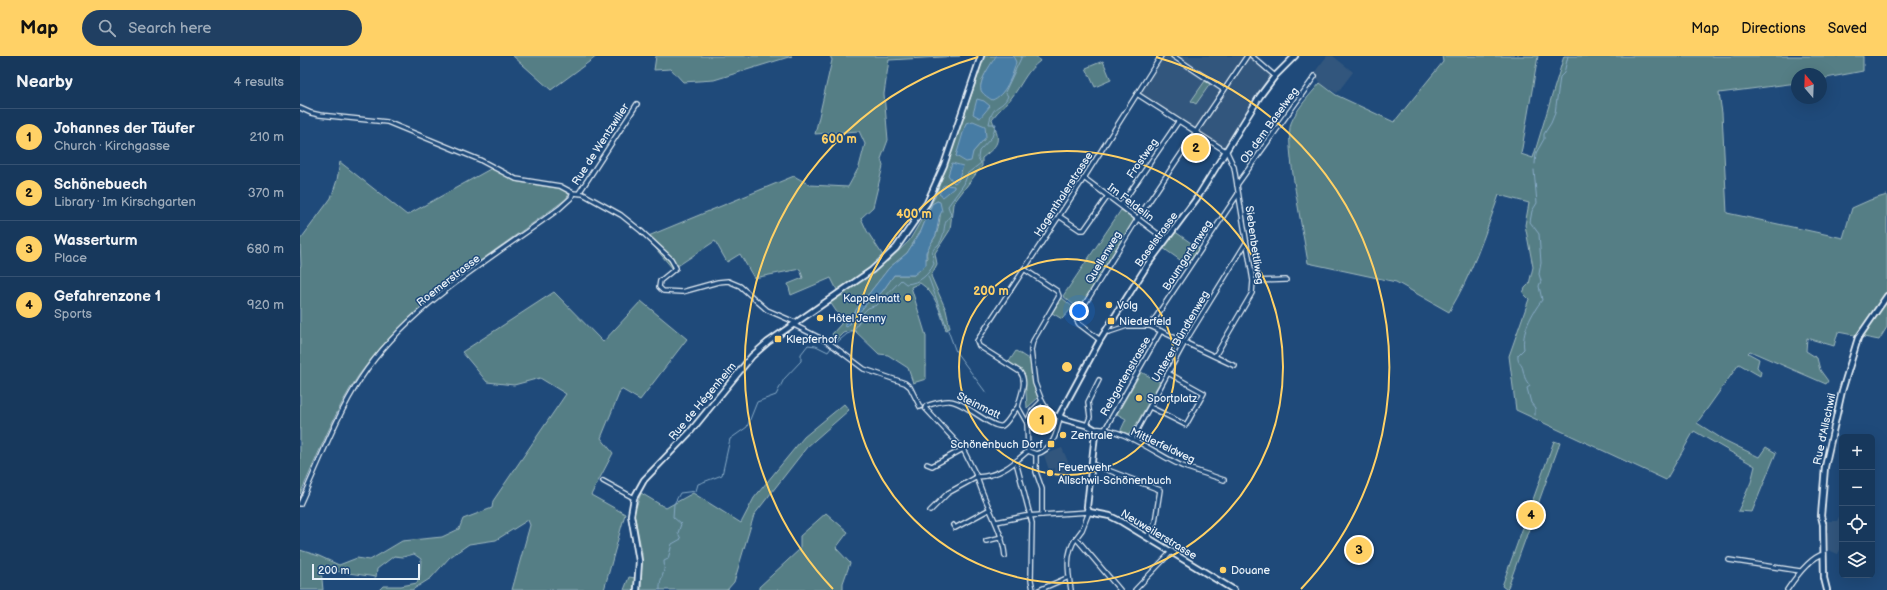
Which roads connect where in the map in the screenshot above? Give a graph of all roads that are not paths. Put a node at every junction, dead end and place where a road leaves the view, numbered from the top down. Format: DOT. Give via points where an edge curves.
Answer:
graph roads {
  1 [pos="981,56"];
  2 [pos="1161,56"];
  3 [pos="1173,56"];
  4 [pos="1247,56"];
  5 [pos="1252,56"];
  6 [pos="1295,56"];
  7 [pos="1275,76"];
  8 [pos="1315,76"];
  9 [pos="1224,90"];
  10 [pos="1137,94"];
  11 [pos="637,104"];
  12 [pos="300,108"];
  13 [pos="1178,122"];
  14 [pos="1196,131"];
  15 [pos="1227,152"];
  16 [pos="1084,178"];
  17 [pos="1237,185"];
  18 [pos="573,193"];
  19 [pos="579,193"];
  20 [pos="1239,193"];
  21 [pos="1108,196"];
  22 [pos="1121,205"];
  23 [pos="1059,216"];
  24 [pos="1138,218"];
  25 [pos="1166,240"];
  26 [pos="1246,243"];
  27 [pos="1024,269"];
  28 [pos="1286,280"];
  29 [pos="1253,281"];
  30 [pos="1887,296"];
  31 [pos="786,318"];
  32 [pos="796,324"];
  33 [pos="1150,326"];
  34 [pos="788,329"];
  35 [pos="1105,331"];
  36 [pos="1161,331"];
  37 [pos="1100,340"];
  38 [pos="1185,342"];
  39 [pos="1215,356"];
  40 [pos="1235,366"];
  41 [pos="1168,373"];
  42 [pos="1099,380"];
  43 [pos="1042,401"];
  44 [pos="920,407"];
  45 [pos="1018,407"];
  46 [pos="1150,407"];
  47 [pos="1060,417"];
  48 [pos="1027,423"];
  49 [pos="1087,425"];
  50 [pos="1094,429"];
  51 [pos="1105,429"];
  52 [pos="1132,439"];
  53 [pos="963,449"];
  54 [pos="1028,451"];
  55 [pos="1036,454"];
  56 [pos="1016,462"];
  57 [pos="927,464"];
  58 [pos="1092,464"];
  59 [pos="977,477"];
  60 [pos="1224,480"];
  61 [pos="603,481"];
  62 [pos="634,498"];
  63 [pos="300,504"];
  64 [pos="990,510"];
  65 [pos="930,511"];
  66 [pos="1089,512"];
  67 [pos="1042,515"];
  68 [pos="1030,516"];
  69 [pos="996,522"];
  70 [pos="953,524"];
  71 [pos="1002,537"];
  72 [pos="1147,537"];
  73 [pos="1076,538"];
  74 [pos="986,541"];
  75 [pos="1172,552"];
  76 [pos="1825,554"];
  77 [pos="1005,556"];
  78 [pos="1729,560"];
  79 [pos="1800,571"];
  80 [pos="1068,577"];
  81 [pos="638,590"];
  82 [pos="1033,590"];
  83 [pos="1039,590"];
  84 [pos="1071,590"];
  85 [pos="1120,590"];
  86 [pos="1135,590"];
  87 [pos="1234,590"];
  88 [pos="1788,590"];
  89 [pos="1827,590"];
  1 -- 32 [label="street, Rue de Hégenheim" via="944,165 927,203 896,248 872,270"];
  2 -- 10 [label="street, Hagenthalerstrasse"];
  3 -- 9 [label="street"];
  4 -- 9 [label="street, Quellenweg"];
  5 -- 7 [label="street"];
  6 -- 7 [label="street, Baselstrasse"];
  7 -- 15 [label="street, Baselstrasse" via="1260,96"];
  8 -- 17 [label="street, Ob dem Baselweg"];
  9 -- 14 [label="street, Quellenweg"];
  10 -- 13 [label="street"];
  10 -- 16 [label="street, Hagenthalerstrasse"];
  11 -- 19 [label="street, Rue de Wentzwiller"];
  12 -- 18 [label="street" via="311,114 391,124 480,160 516,179 560,186"];
  13 -- 14 [label="street"];
  13 -- 22 [label="street, Frostweg"];
  14 -- 15 [label="street"];
  14 -- 24 [label="street, Quellenweg"];
  15 -- 17 [label="street, Siebenbettliweg" via="1234,167"];
  15 -- 25 [label="street, Baselstrasse"];
  16 -- 21 [label="street, Im Feldelin"];
  16 -- 23 [label="street, Hagenthalerstrasse"];
  17 -- 20 [label="street, Siebenbettliweg"];
  18 -- 19 [label="street"];
  18 -- 63 [label="street, Roemerstrasse" via="564,205 467,275 412,320 369,367 350,398"];
  19 -- 31 [label="street" via="621,215 671,259 676,268 660,281 663,291 682,292 718,282 728,282 740,286 766,309"];
  20 -- 26 [label="street, Siebenbettliweg"];
  20 -- 33 [label="street, Baumgartenweg"];
  21 -- 22 [label="street, Im Feldelin"];
  21 -- 23 [label="street" via="1084,230"];
  22 -- 24 [label="street, Im Feldelin"];
  23 -- 27 [label="street, Hagenthalerstrasse"];
  24 -- 25 [label="street, Im Feldelin"];
  24 -- 37 [label="street, Quellenweg" via="1078,315 1079,324"];
  25 -- 35 [label="street, Baselstrasse"];
  26 -- 29 [label="street, Siebenbettliweg"];
  26 -- 38 [label="street, Unterer Bündtenweg"];
  27 -- 43 [label="street" via="1057,291 1059,296 1033,341 1031,350 1035,383"];
  27 -- 45 [label="street, Hagenthalerstrasse" via="977,341 979,346 1023,376 1024,383"];
  28 -- 29 [label="street"];
  29 -- 39 [label="street, Siebenbettliweg" via="1252,295"];
  30 -- 76 [label="street, Rue d'Allschwil" via="1866,324 1854,351 1842,391 1825,467 1822,512"];
  31 -- 32 [label="street"];
  31 -- 34 [label="street"];
  32 -- 34 [label="street, Rue de Hégenheim"];
  32 -- 44 [label="street" via="828,342 864,369 905,383 910,387"];
  33 -- 35 [label="street" via="1127,326"];
  33 -- 36 [label="street"];
  34 -- 62 [label="street, Rue de Hégenheim" via="752,356 690,432 644,480"];
  35 -- 37 [label="street, Baselstrasse"];
  36 -- 38 [label="street"];
  36 -- 51 [label="street, Rebgartenstrasse"];
  37 -- 47 [label="street, Baselstrasse"];
  38 -- 39 [label="street"];
  38 -- 41 [label="street, Unterer Bündtenweg"];
  39 -- 40 [label="street"];
  41 -- 46 [label="street, Unterer Bündtenweg"];
  41 -- 46 [label="street" via="1204,393 1186,425"];
  42 -- 49 [label="street" via="1088,402 1090,417"];
  43 -- 47 [label="street" via="1048,413"];
  43 -- 48 [label="street" via="1032,411"];
  45 -- 48 [label="street"];
  45 -- 53 [label="street, Steinmatt" via="1004,424 998,426 957,402 942,401 926,406 925,408"];
  46 -- 52 [label="street, Unterer Bündtenweg"];
  47 -- 49 [label="street"];
  47 -- 55 [label="street" via="1053,441 1044,451"];
  48 -- 54 [label="street"];
  49 -- 50 [label="street"];
  50 -- 51 [label="street, Mittlerfeldweg"];
  50 -- 58 [label="street"];
  51 -- 52 [label="street, Mittlerfeldweg"];
  52 -- 60 [label="street, Mittlerfeldweg" via="1182,466"];
  53 -- 57 [label="street" via="932,466"];
  53 -- 59 [label="street"];
  54 -- 55 [label="street"];
  54 -- 56 [label="street"];
  55 -- 67 [label="street" via="1036,472 1042,489"];
  56 -- 59 [label="street" via="999,473"];
  56 -- 68 [label="street"];
  58 -- 66 [label="street" via="1087,507"];
  58 -- 72 [label="street" via="1160,490 1155,522"];
  59 -- 64 [label="street"];
  59 -- 65 [label="street" via="948,493"];
  61 -- 62 [label="street"];
  62 -- 81 [label="street, Rue de Hégenheim" via="631,515 639,561"];
  64 -- 69 [label="street"];
  64 -- 70 [label="street" via="955,528"];
  66 -- 67 [label="street"];
  66 -- 72 [label="street, Neuweilerstrasse" via="1114,518"];
  66 -- 73 [label="street"];
  67 -- 68 [label="street"];
  68 -- 69 [label="street"];
  68 -- 82 [label="street"];
  69 -- 71 [label="street"];
  71 -- 74 [label="street"];
  71 -- 77 [label="street"];
  72 -- 75 [label="street, Neuweilerstrasse"];
  73 -- 80 [label="street" via="1069,550"];
  73 -- 85 [label="street"];
  75 -- 86 [label="street"];
  75 -- 87 [label="street, Neuweilerstrasse"];
  76 -- 79 [label="street"];
  76 -- 89 [label="street, Rue d'Allschwil" via="1824,578"];
  78 -- 79 [label="street"];
  79 -- 88 [label="street"];
  80 -- 83 [label="street"];
  80 -- 84 [label="street"];
}
